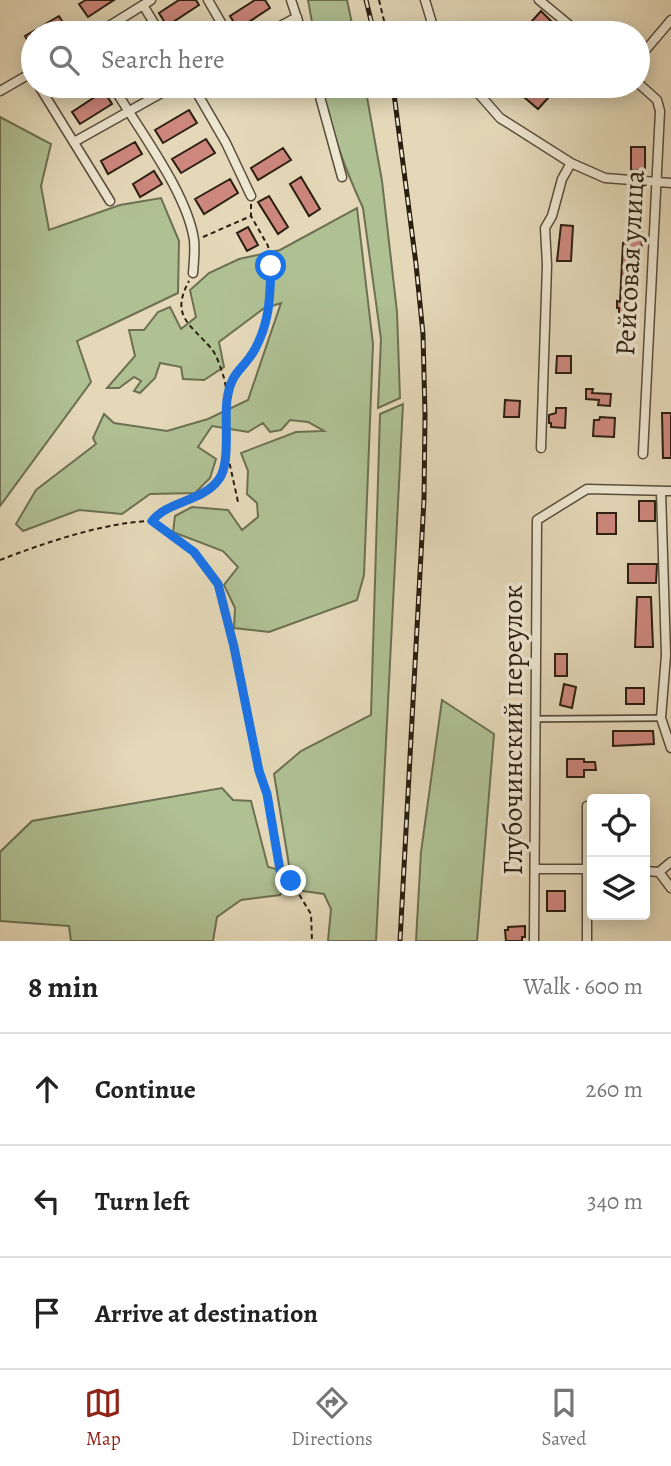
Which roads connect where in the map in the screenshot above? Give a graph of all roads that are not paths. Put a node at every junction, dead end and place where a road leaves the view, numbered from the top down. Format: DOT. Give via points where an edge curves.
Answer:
graph roads {
  1 [pos="151,0"];
  2 [pos="208,0"];
  3 [pos="291,0"];
  4 [pos="425,0"];
  5 [pos="539,0"];
  6 [pos="143,5"];
  7 [pos="297,17"];
  8 [pos="671,20"];
  9 [pos="118,21"];
  10 [pos="153,21"];
  11 [pos="220,21"];
  12 [pos="290,21"];
  13 [pos="298,21"];
  14 [pos="431,21"];
  15 [pos="564,21"];
  16 [pos="650,45"];
  17 [pos="21,80"];
  18 [pos="0,91"];
  19 [pos="650,94"];
  20 [pos="47,98"];
  21 [pos="120,98"];
  22 [pos="154,98"];
  23 [pos="199,98"];
  24 [pos="320,98"];
  25 [pos="482,98"];
  26 [pos="129,113"];
  27 [pos="75,142"];
  28 [pos="571,163"];
  29 [pos="342,177"];
  30 [pos="657,183"];
  31 [pos="671,183"];
  32 [pos="251,196"];
  33 [pos="110,201"];
  34 [pos="194,272"];
  35 [pos="541,448"];
  36 [pos="643,454"];
  37 [pos="661,491"];
  38 [pos="671,491"];
  39 [pos="668,659"];
  40 [pos="661,718"];
  41 [pos="536,719"];
  42 [pos="671,748"];
  43 [pos="671,862"];
  44 [pos="587,868"];
  45 [pos="535,869"];
  46 [pos="650,871"];
  47 [pos="659,872"];
  48 [pos="671,888"];
  49 [pos="588,920"];
  50 [pos="534,941"];
  51 [pos="587,941"];
  1 -- 6 [label="street"];
  2 -- 11 [label="street"];
  3 -- 7 [label="street"];
  4 -- 14 [label="street"];
  5 -- 15 [label="street"];
  6 -- 9 [label="street"];
  6 -- 10 [label="street"];
  7 -- 12 [label="street"];
  7 -- 13 [label="street"];
  8 -- 16 [label="street"];
  17 -- 18 [label="street"];
  19 -- 30 [label="street, Рейсовая улица" via="660,111"];
  20 -- 27 [label="street"];
  21 -- 26 [label="street"];
  22 -- 26 [label="street"];
  23 -- 32 [label="street"];
  24 -- 29 [label="street"];
  25 -- 28 [label="street" via="500,118"];
  26 -- 27 [label="street"];
  26 -- 34 [label="street" via="188,215"];
  27 -- 33 [label="street"];
  28 -- 30 [label="street" via="605,178"];
  28 -- 35 [label="street" via="545,228"];
  30 -- 31 [label="street"];
  30 -- 36 [label="street, Рейсовая улица"];
  37 -- 38 [label="street"];
  37 -- 39 [label="street"];
  37 -- 41 [label="street, Глубочинский переулок" via="587,489 537,520"];
  39 -- 40 [label="street"];
  40 -- 41 [label="lane"];
  40 -- 42 [label="street"];
  41 -- 45 [label="street, Глубочинский переулок"];
  43 -- 47 [label="street"];
  44 -- 45 [label="street"];
  45 -- 50 [label="street, Глубочинский переулок"];
  46 -- 47 [label="street"];
  47 -- 48 [label="street"];
  49 -- 51 [label="street"];
}
